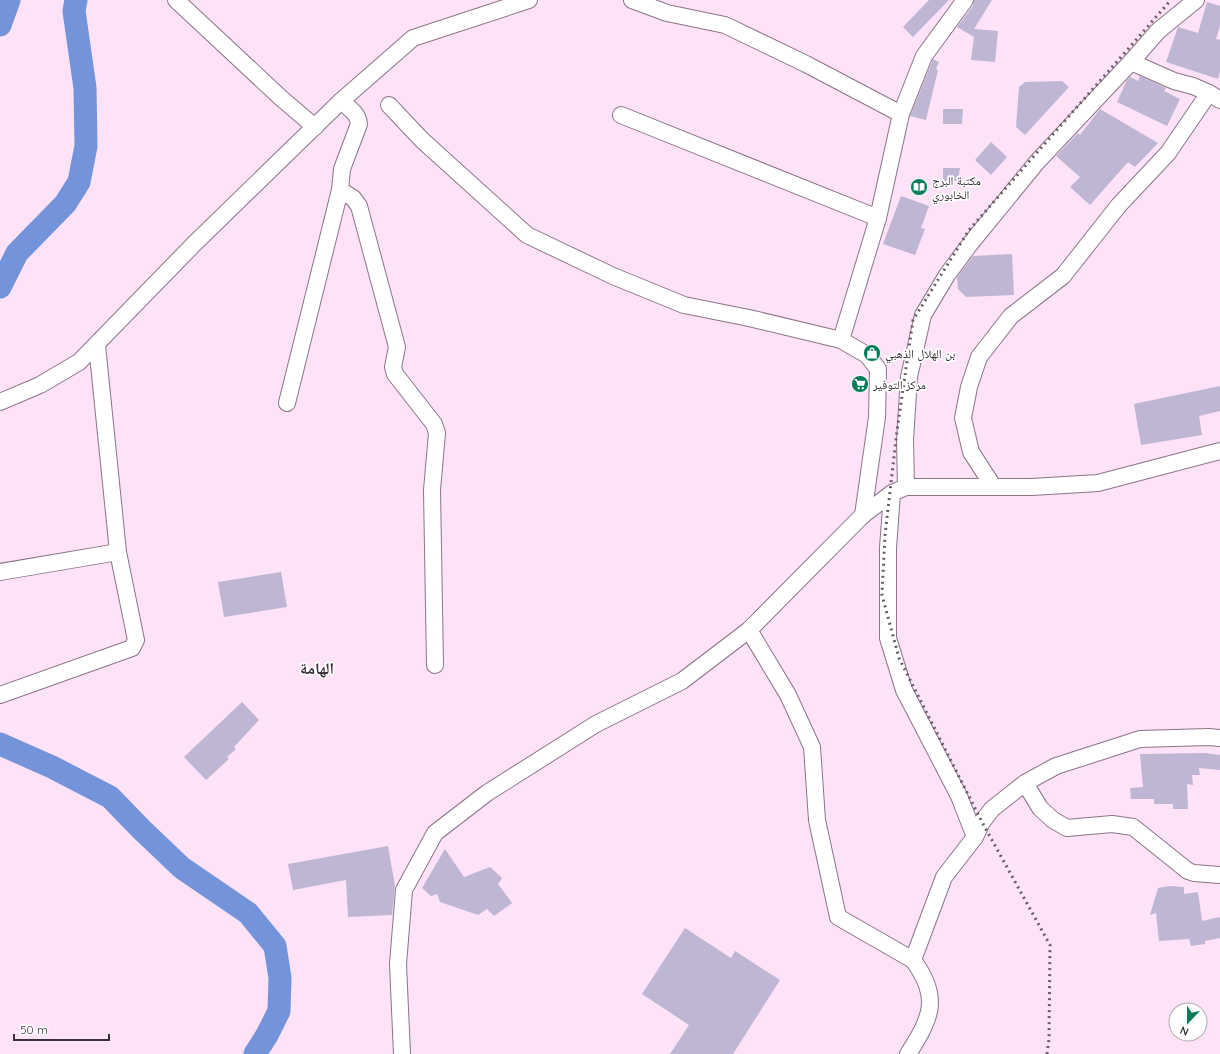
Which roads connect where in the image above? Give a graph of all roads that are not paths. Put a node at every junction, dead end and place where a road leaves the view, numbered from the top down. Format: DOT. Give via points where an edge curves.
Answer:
graph roads {
  1 [pos="176,0"];
  2 [pos="529,0"];
  3 [pos="632,0"];
  4 [pos="965,0"];
  5 [pos="1196,0"];
  6 [pos="1131,62"];
  7 [pos="1215,96"];
  8 [pos="341,101"];
  9 [pos="389,105"];
  10 [pos="901,114"];
  11 [pos="621,115"];
  12 [pos="315,127"];
  13 [pos="340,190"];
  14 [pos="878,218"];
  15 [pos="841,340"];
  16 [pos="97,345"];
  17 [pos="0,402"];
  18 [pos="287,403"];
  19 [pos="1220,451"];
  20 [pos="906,486"];
  21 [pos="993,486"];
  22 [pos="892,494"];
  23 [pos="863,515"];
  24 [pos="118,552"];
  25 [pos="0,572"];
  26 [pos="749,630"];
  27 [pos="435,665"];
  28 [pos="0,695"];
  29 [pos="1220,738"];
  30 [pos="1025,784"];
  31 [pos="975,837"];
  32 [pos="1220,875"];
  33 [pos="914,960"];
  34 [pos="402,1054"];
  35 [pos="908,1054"];
  1 -- 12 [label="street" via="280,98"];
  2 -- 8 [label="street" via="413,38"];
  3 -- 10 [label="street" via="667,12 725,25"];
  4 -- 10 [label="street" via="924,56"];
  5 -- 6 [label="street" via="1158,31"];
  6 -- 7 [label="street"];
  6 -- 20 [label="street" via="1037,162 970,244 947,275 923,315 909,377 905,440"];
  7 -- 21 [label="street" via="1168,153 1119,205 1063,276 1011,316 979,357 969,387 963,418 971,452"];
  8 -- 12 [label="street"];
  8 -- 13 [label="street" via="354,111 359,124 342,169"];
  9 -- 15 [label="street" via="422,140 527,235 613,276 684,305"];
  10 -- 14 [label="street"];
  11 -- 14 [label="street"];
  12 -- 16 [label="street" via="194,244"];
  13 -- 18 [label="street"];
  13 -- 27 [label="street" via="353,198 359,206 397,347 393,367 395,374 434,424 437,433 432,490"];
  14 -- 15 [label="street"];
  15 -- 23 [label="street" via="866,355 878,369 876,417"];
  16 -- 17 [label="street" via="79,362 40,385"];
  16 -- 24 [label="street"];
  19 -- 21 [label="street" via="1098,483 1032,487"];
  20 -- 21 [label="street"];
  20 -- 22 [label="street"];
  22 -- 23 [label="street"];
  22 -- 31 [label="street" via="888,548 888,638 904,690 959,796"];
  23 -- 26 [label="street"];
  24 -- 25 [label="street"];
  24 -- 28 [label="street" via="136,640 132,648"];
  26 -- 33 [label="street" via="788,696 812,747 818,820 838,917"];
  26 -- 34 [label="street" via="682,681 596,724 487,792 435,833 404,890 398,964"];
  29 -- 30 [label="street" via="1140,738 1056,766"];
  30 -- 31 [label="street" via="992,809"];
  30 -- 32 [label="street" via="1040,808 1067,828 1112,824 1133,827 1188,871 1194,874"];
  31 -- 33 [label="street" via="944,877"];
  33 -- 35 [label="street" via="925,976 931,1002 927,1022"];
}
